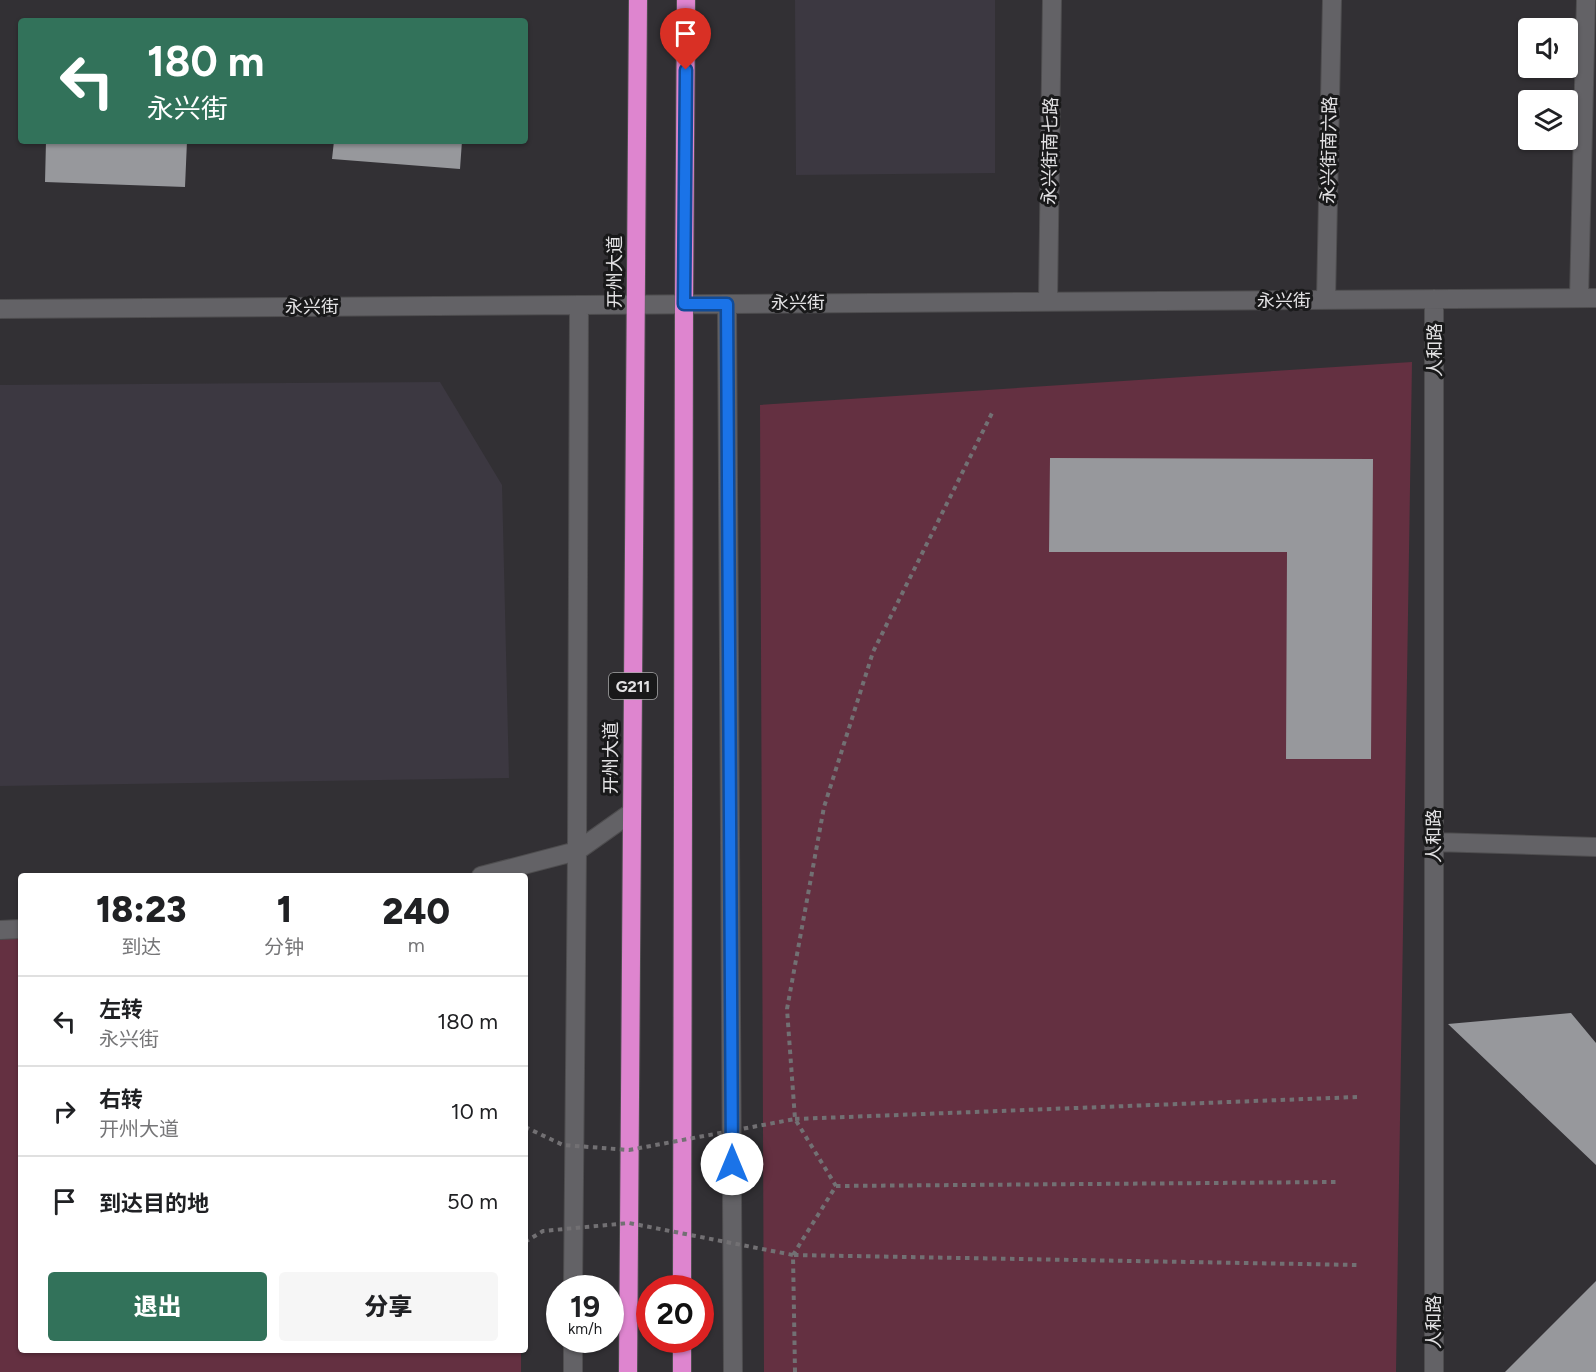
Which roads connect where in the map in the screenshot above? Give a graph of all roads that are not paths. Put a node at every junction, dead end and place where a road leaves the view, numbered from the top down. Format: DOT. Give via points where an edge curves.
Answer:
graph roads {
  1 [pos="638,0"];
  2 [pos="686,0"];
  3 [pos="1052,0"];
  4 [pos="1332,0"];
  5 [pos="1586,0"];
  6 [pos="1588,298"];
  7 [pos="1434,299"];
  8 [pos="1326,300"];
  9 [pos="1048,302"];
  10 [pos="684,304"];
  11 [pos="727,304"];
  12 [pos="579,305"];
  13 [pos="635,305"];
  14 [pos="0,309"];
  15 [pos="632,812"];
  16 [pos="1434,842"];
  17 [pos="1596,847"];
  18 [pos="578,851"];
  19 [pos="493,873"];
  20 [pos="18,929"];
  21 [pos="0,930"];
  22 [pos="573,1275"];
  23 [pos="682,1275"];
  24 [pos="573,1353"];
  25 [pos="682,1353"];
  26 [pos="573,1372"];
  27 [pos="628,1372"];
  28 [pos="682,1372"];
  29 [pos="734,1372"];
  30 [pos="1434,1372"];
  1 -- 13 [label="highway, 开州大道 / G211"];
  2 -- 10 [label="highway, G211"];
  3 -- 9 [label="street, 永兴街南七路"];
  4 -- 8 [label="street, 永兴街南六路"];
  5 -- 6 [label="street"];
  6 -- 7 [label="street, 永兴街"];
  7 -- 8 [label="street, 永兴街"];
  7 -- 16 [label="street, 人和路"];
  8 -- 9 [label="street, 永兴街"];
  9 -- 11 [label="street, 永兴街"];
  10 -- 11 [label="street, 永兴街"];
  10 -- 13 [label="street, 永兴街"];
  10 -- 23 [label="highway, G211"];
  11 -- 29 [label="street"];
  12 -- 13 [label="street, 永兴街"];
  12 -- 14 [label="street, 永兴街"];
  12 -- 18 [label="street"];
  13 -- 15 [label="highway, 开州大道 / G211"];
  15 -- 18 [label="street"];
  15 -- 27 [label="highway, 开州大道 / G211"];
  16 -- 17 [label="street"];
  16 -- 30 [label="street, 人和路"];
  18 -- 19 [label="street"];
  18 -- 22 [label="street"];
  20 -- 21 [label="street"];
  24 -- 26 [label="street"];
  25 -- 28 [label="highway"];
}
